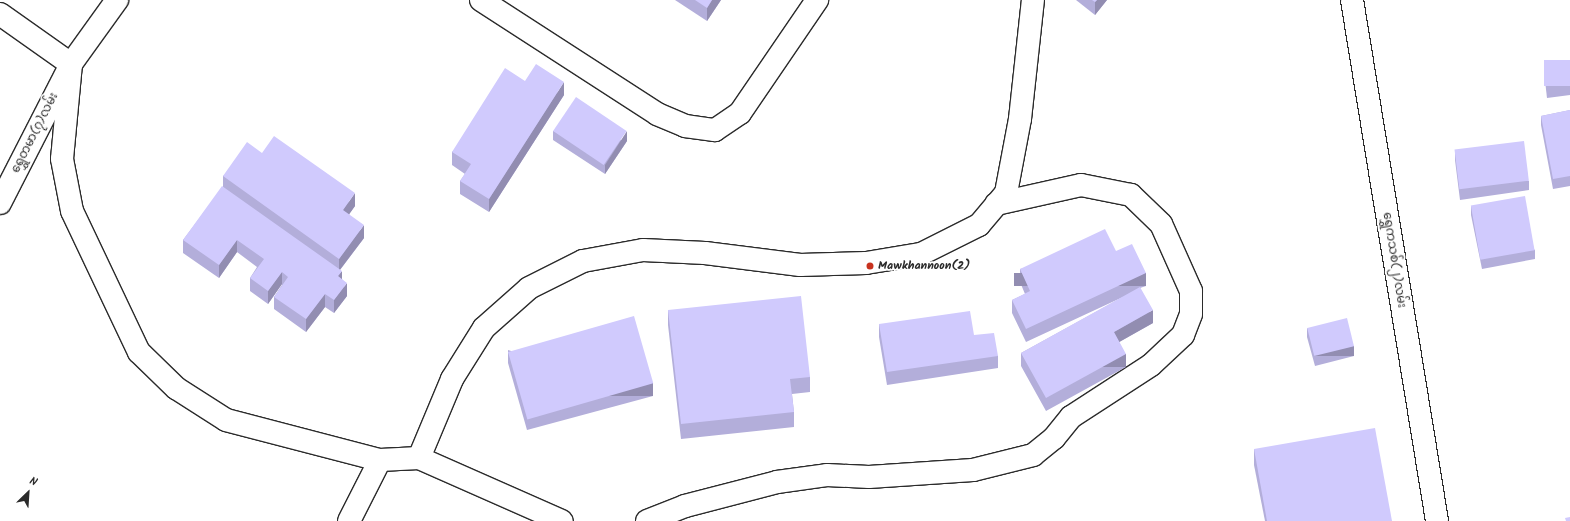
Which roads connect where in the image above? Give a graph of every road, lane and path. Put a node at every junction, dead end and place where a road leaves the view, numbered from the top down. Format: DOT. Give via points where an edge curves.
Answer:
graph roads {
  1 [pos="117,0"];
  2 [pos="481,0"];
  3 [pos="817,0"];
  4 [pos="1033,0"];
  5 [pos="1352,0"];
  6 [pos="0,14"];
  7 [pos="71,64"];
  8 [pos="0,203"];
  9 [pos="996,204"];
  10 [pos="420,458"];
  11 [pos="380,460"];
  12 [pos="349,521"];
  13 [pos="562,521"];
  14 [pos="647,521"];
  15 [pos="1437,521"];
  1 -- 7 [label="street, ရွှေတမာ(၇)လမ်း"];
  2 -- 3 [label="street" via="657,114 685,126 715,130 740,114"];
  4 -- 9 [label="street" via="1020,119 1006,193"];
  5 -- 15 [label="street, ရွှေကသစ်(၂)လမ်း"];
  6 -- 7 [label="street"];
  7 -- 8 [label="street, ရွှေတမာ(၇)လမ်း"];
  7 -- 11 [label="street" via="62,159 72,211 139,352 176,388 226,420"];
  9 -- 10 [label="street" via="979,225 921,254 866,263 800,265 705,253 643,250 583,261 529,288 484,328 452,379"];
  9 -- 14 [label="street" via="1081,185 1131,195 1161,224 1191,291 1191,314 1183,335 1151,365 1071,417 1033,455 974,470 869,477 827,475 777,482 686,506"];
  10 -- 11 [label="street"];
  10 -- 13 [label="street"];
  11 -- 12 [label="street"];
}
